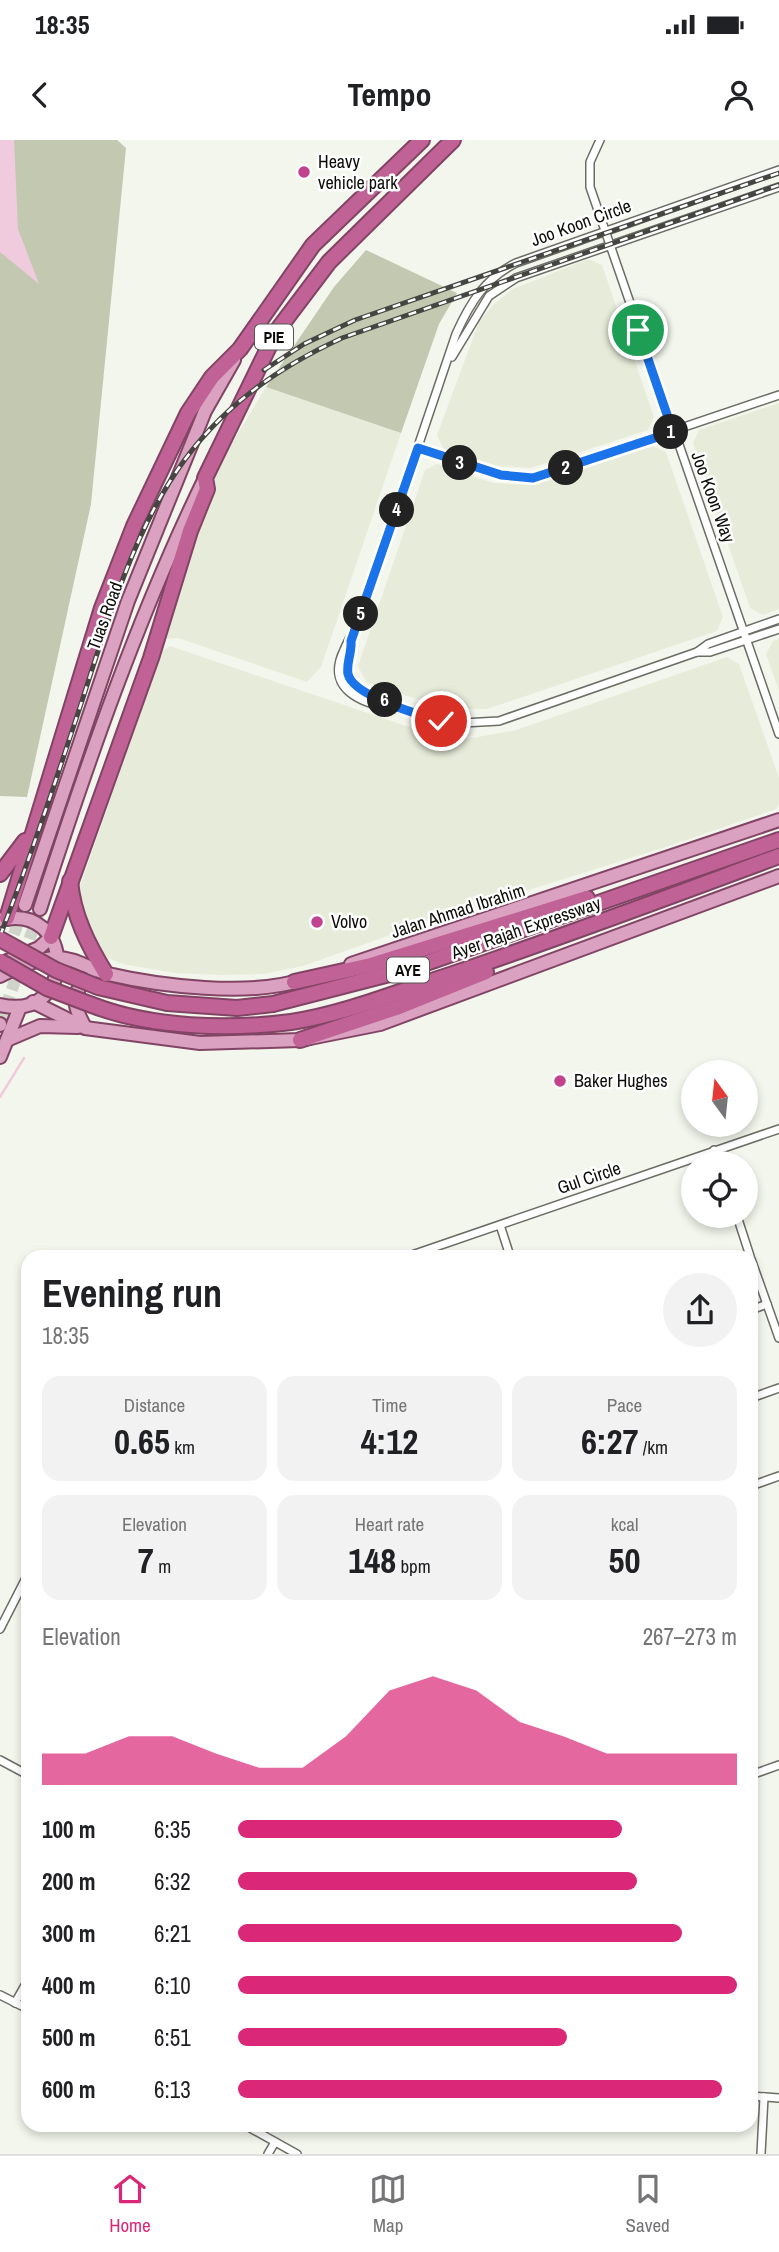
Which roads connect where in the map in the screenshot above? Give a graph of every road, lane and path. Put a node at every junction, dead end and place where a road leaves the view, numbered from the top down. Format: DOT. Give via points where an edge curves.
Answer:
graph roads {
  1 [pos="422,140"];
  2 [pos="453,140"];
  3 [pos="600,140"];
  4 [pos="779,170"];
  5 [pos="779,187"];
  6 [pos="604,231"];
  7 [pos="609,245"];
  8 [pos="240,349"];
  9 [pos="446,367"];
  10 [pos="779,395"];
  11 [pos="673,432"];
  12 [pos="418,448"];
  13 [pos="205,478"];
  14 [pos="779,620"];
  15 [pos="779,629"];
  16 [pos="745,636"];
  17 [pos="779,734"];
  18 [pos="779,820"];
  19 [pos="32,832"];
  20 [pos="779,840"];
  21 [pos="779,856"];
  22 [pos="706,865"];
  23 [pos="0,874"];
  24 [pos="70,876"];
  25 [pos="779,876"];
  26 [pos="25,905"];
  27 [pos="40,909"];
  28 [pos="3,919"];
  29 [pos="51,937"];
  30 [pos="0,939"];
  31 [pos="520,952"];
  32 [pos="59,957"];
  33 [pos="0,962"];
  34 [pos="106,974"];
  35 [pos="0,976"];
  36 [pos="294,982"];
  37 [pos="33,1002"];
  38 [pos="0,1005"];
  39 [pos="20,1007"];
  40 [pos="85,1028"];
  41 [pos="7,1040"];
  42 [pos="300,1040"];
  43 [pos="0,1057"];
  44 [pos="779,1129"];
  45 [pos="714,1150"];
  46 [pos="500,1225"];
  47 [pos="741,1228"];
  48 [pos="427,1250"];
  49 [pos="508,1250"];
  50 [pos="748,1250"];
  51 [pos="758,1280"];
  52 [pos="767,1304"];
  53 [pos="758,1307"];
  54 [pos="779,1338"];
  55 [pos="779,1388"];
  56 [pos="758,1396"];
  57 [pos="779,1476"];
  58 [pos="758,1484"];
  59 [pos="21,1588"];
  60 [pos="0,1629"];
  61 [pos="0,1760"];
  62 [pos="779,1765"];
  63 [pos="21,1771"];
  64 [pos="758,1772"];
  65 [pos="21,1992"];
  66 [pos="0,1995"];
  67 [pos="15,2003"];
  68 [pos="21,2006"];
  69 [pos="758,2097"];
  70 [pos="764,2097"];
  71 [pos="779,2098"];
  72 [pos="258,2132"];
  73 [pos="275,2141"];
  74 [pos="268,2154"];
  75 [pos="298,2154"];
  76 [pos="761,2154"];
  1 -- 8 [label="highway, PIE" via="313,245"];
  2 -- 13 [label="highway, PIE" via="329,262 276,332"];
  3 -- 6 [label="street, Joo Koon Way" via="590,162 590,187"];
  4 -- 6 [label="street, Joo Koon Circle"];
  5 -- 7 [label="street, Joo Koon Circle"];
  6 -- 7 [label="street, Joo Koon Way"];
  6 -- 9 [label="street, Joo Koon Circle" via="516,263 490,279 464,317"];
  7 -- 9 [label="street, Joo Koon Circle" via="535,270 495,290"];
  7 -- 11 [label="street, Joo Koon Way"];
  8 -- 19 [label="highway" via="200,393 134,526 102,608"];
  8 -- 26 [label="main road, Tuas Road" via="205,411 128,601"];
  9 -- 12 [label="street, Joo Koon Circle"];
  10 -- 11 [label="street"];
  11 -- 12 [label="street" via="533,478 501,475"];
  11 -- 16 [label="street, Joo Koon Way"];
  12 -- 16 [label="street, Joo Koon Circle" via="344,650 339,670 349,692 382,707 441,721 499,721 697,652 710,652"];
  13 -- 24 [label="highway" via="205,494 124,739"];
  13 -- 27 [label="main road, Tuas Road" via="90,754"];
  14 -- 16 [label="street, Joo Koon Circle"];
  15 -- 16 [label="street, Joo Koon Circle"];
  16 -- 17 [label="street, Joo Koon Way"];
  18 -- 36 [label="main road, Jalan Ahmad Ibrahim"];
  19 -- 23 [label="highway"];
  19 -- 28 [label="highway"];
  20 -- 22 [label="highway, Ayer Rajah Expressway / AYE"];
  21 -- 31 [label="highway, Ayer Rajah Expressway / AYE"];
  22 -- 30 [label="highway, Ayer Rajah Expressway / AYE, bridge" via="410,970 273,1004 237,1008 167,1003 98,988"];
  22 -- 36 [label="highway" via="359,968"];
  24 -- 29 [label="highway"];
  24 -- 34 [label="highway" via="72,903"];
  25 -- 42 [label="main road" via="380,1024"];
  28 -- 29 [label="main road" via="32,921"];
  29 -- 32 [label="main road"];
  29 -- 33 [label="main road" via="39,947"];
  31 -- 33 [label="highway, Ayer Rajah Expressway / AYE, bridge" via="344,1010 245,1025 150,1020 47,988"];
  31 -- 42 [label="highway" via="489,971"];
  32 -- 34 [label="main road, Jalan Ahmad Ibrahim"];
  32 -- 35 [label="main road" via="29,962"];
  32 -- 37 [label="main road" via="52,986"];
  34 -- 36 [label="main road, Jalan Ahmad Ibrahim" via="214,989"];
  34 -- 40 [label="main road" via="91,978 75,992 77,1013"];
  37 -- 39 [label="main road"];
  37 -- 40 [label="main road"];
  38 -- 39 [label="main road"];
  39 -- 41 [label="main road"];
  40 -- 41 [label="main road" via="40,1026"];
  40 -- 42 [label="main road" via="200,1043"];
  41 -- 43 [label="main road"];
  44 -- 45 [label="street, Gul Circle"];
  45 -- 46 [label="street, Gul Circle"];
  46 -- 48 [label="street, Gul Circle"];
  46 -- 49 [label="street"];
  47 -- 50 [label="street"];
  51 -- 52 [label="street"];
  52 -- 53 [label="street"];
  52 -- 54 [label="street"];
  55 -- 56 [label="street"];
  57 -- 58 [label="street"];
  59 -- 60 [label="street"];
  61 -- 63 [label="street"];
  62 -- 64 [label="street"];
  65 -- 67 [label="street"];
  66 -- 67 [label="street"];
  67 -- 68 [label="street"];
  69 -- 70 [label="street"];
  70 -- 71 [label="street"];
  70 -- 76 [label="street"];
  72 -- 73 [label="street"];
  73 -- 74 [label="street"];
  73 -- 75 [label="street"];
}
